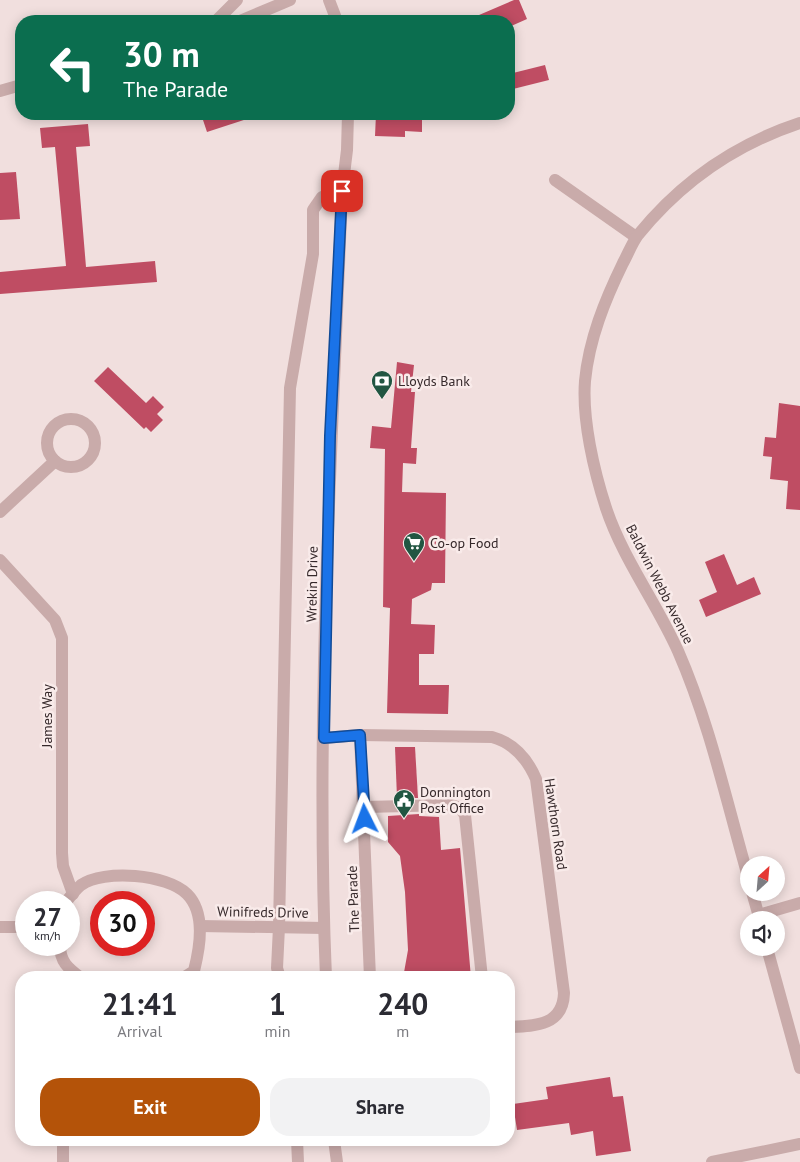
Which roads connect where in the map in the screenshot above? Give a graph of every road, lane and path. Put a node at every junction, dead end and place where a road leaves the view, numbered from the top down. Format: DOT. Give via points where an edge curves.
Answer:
graph roads {
  1 [pos="237,0"];
  2 [pos="290,0"];
  3 [pos="329,0"];
  4 [pos="222,15"];
  5 [pos="254,15"];
  6 [pos="335,15"];
  7 [pos="15,86"];
  8 [pos="0,90"];
  9 [pos="348,120"];
  10 [pos="800,123"];
  11 [pos="555,180"];
  12 [pos="342,191"];
  13 [pos="636,237"];
  14 [pos="54,460"];
  15 [pos="0,512"];
  16 [pos="0,560"];
  17 [pos="360,735"];
  18 [pos="324,738"];
  19 [pos="364,807"];
  20 [pos="742,856"];
  21 [pos="68,891"];
  22 [pos="76,891"];
  23 [pos="800,903"];
  24 [pos="777,911"];
  25 [pos="200,926"];
  26 [pos="0,927"];
  27 [pos="15,927"];
  28 [pos="279,928"];
  29 [pos="324,928"];
  30 [pos="60,956"];
  31 [pos="769,956"];
  32 [pos="64,971"];
  33 [pos="194,971"];
  34 [pos="278,971"];
  35 [pos="326,971"];
  36 [pos="370,971"];
  37 [pos="481,971"];
  38 [pos="515,1026"];
  39 [pos="800,1068"];
  40 [pos="800,1144"];
  41 [pos="63,1146"];
  42 [pos="297,1146"];
  43 [pos="335,1146"];
  44 [pos="63,1162"];
  45 [pos="298,1162"];
  46 [pos="337,1162"];
  47 [pos="712,1162"];
  1 -- 4 [label="street"];
  2 -- 5 [label="street"];
  3 -- 6 [label="street"];
  7 -- 8 [label="street"];
  9 -- 12 [label="street, Wrekin Drive"];
  10 -- 13 [label="street, Baldwin Webb Avenue" via="767,134 721,159 675,195"];
  11 -- 13 [label="street"];
  12 -- 18 [label="street, Wrekin Drive" via="330,436"];
  12 -- 28 [label="street, Wrekin Drive" via="322,197 313,210 313,254 290,388"];
  13 -- 20 [label="street, Baldwin Webb Avenue" via="596,327 585,382 589,443 620,544 677,650 697,700"];
  14 -- 15 [label="street"];
  16 -- 21 [label="street, James Way" via="55,620 62,638 62,854"];
  17 -- 18 [label="street"];
  17 -- 19 [label="street, The Parade"];
  17 -- 38 [label="street, Hawthorn Road" via="492,737 516,748 530,764 536,779 564,994 563,1006 557,1016 545,1022"];
  18 -- 29 [label="street, Wrekin Drive"];
  19 -- 36 [label="street, The Parade"];
  19 -- 37 [label="street" via="451,805 460,808 465,815"];
  22 -- 25 [label="street, Winifreds Drive" via="82,885 107,876 150,879 176,886 188,895"];
  23 -- 24 [label="street"];
  25 -- 28 [label="street, Winifreds Drive"];
  25 -- 33 [label="street, Winifreds Drive"];
  26 -- 27 [label="street"];
  28 -- 29 [label="street, Winifreds Drive"];
  28 -- 34 [label="street, Wrekin Drive"];
  29 -- 35 [label="street, Wrekin Drive"];
  30 -- 32 [label="street"];
  31 -- 39 [label="street"];
  40 -- 47 [label="street"];
  41 -- 44 [label="street"];
  42 -- 45 [label="street"];
  43 -- 46 [label="street"];
}
